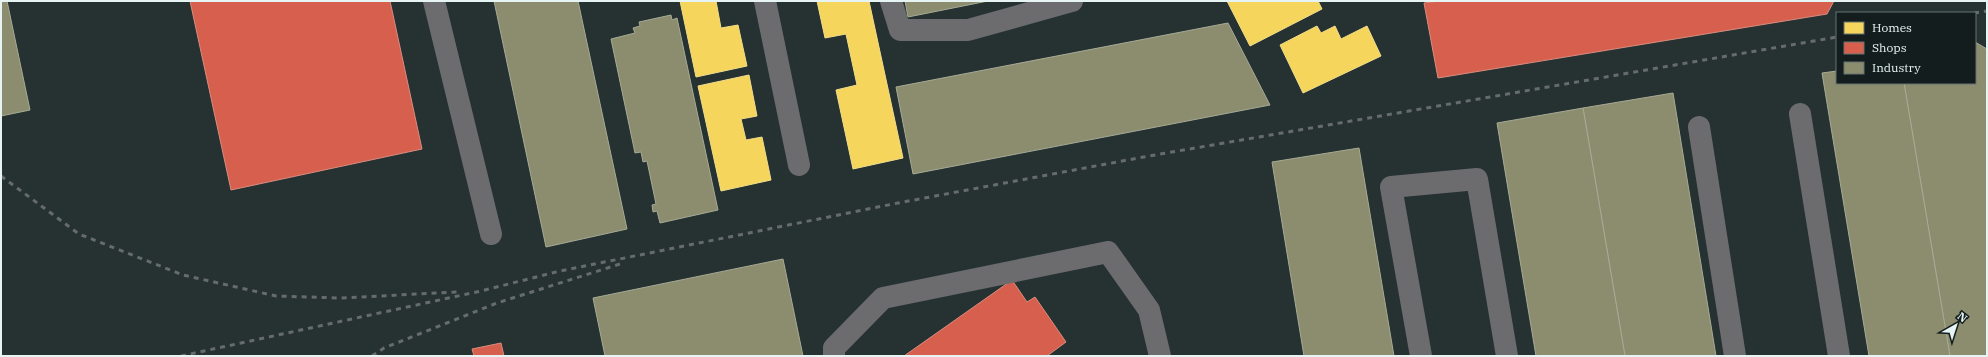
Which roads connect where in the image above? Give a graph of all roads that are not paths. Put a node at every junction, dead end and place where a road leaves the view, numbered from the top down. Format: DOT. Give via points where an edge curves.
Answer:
graph roads {
  1 [pos="434,1"];
  2 [pos="765,1"];
  3 [pos="891,1"];
  4 [pos="1072,1"];
  5 [pos="1800,114"];
  6 [pos="1699,127"];
  7 [pos="799,165"];
  8 [pos="491,234"];
  9 [pos="834,356"];
  10 [pos="1160,356"];
  11 [pos="1421,356"];
  12 [pos="1507,356"];
  13 [pos="1735,356"];
  14 [pos="1839,356"];
  1 -- 8 [label="lane"];
  2 -- 7 [label="lane"];
  3 -- 4 [label="lane" via="900,30 968,30"];
  5 -- 14 [label="lane"];
  6 -- 13 [label="lane"];
  9 -- 10 [label="lane" via="834,348 883,298 1108,252 1149,310"];
  11 -- 12 [label="lane" via="1391,187 1477,180"];
}
